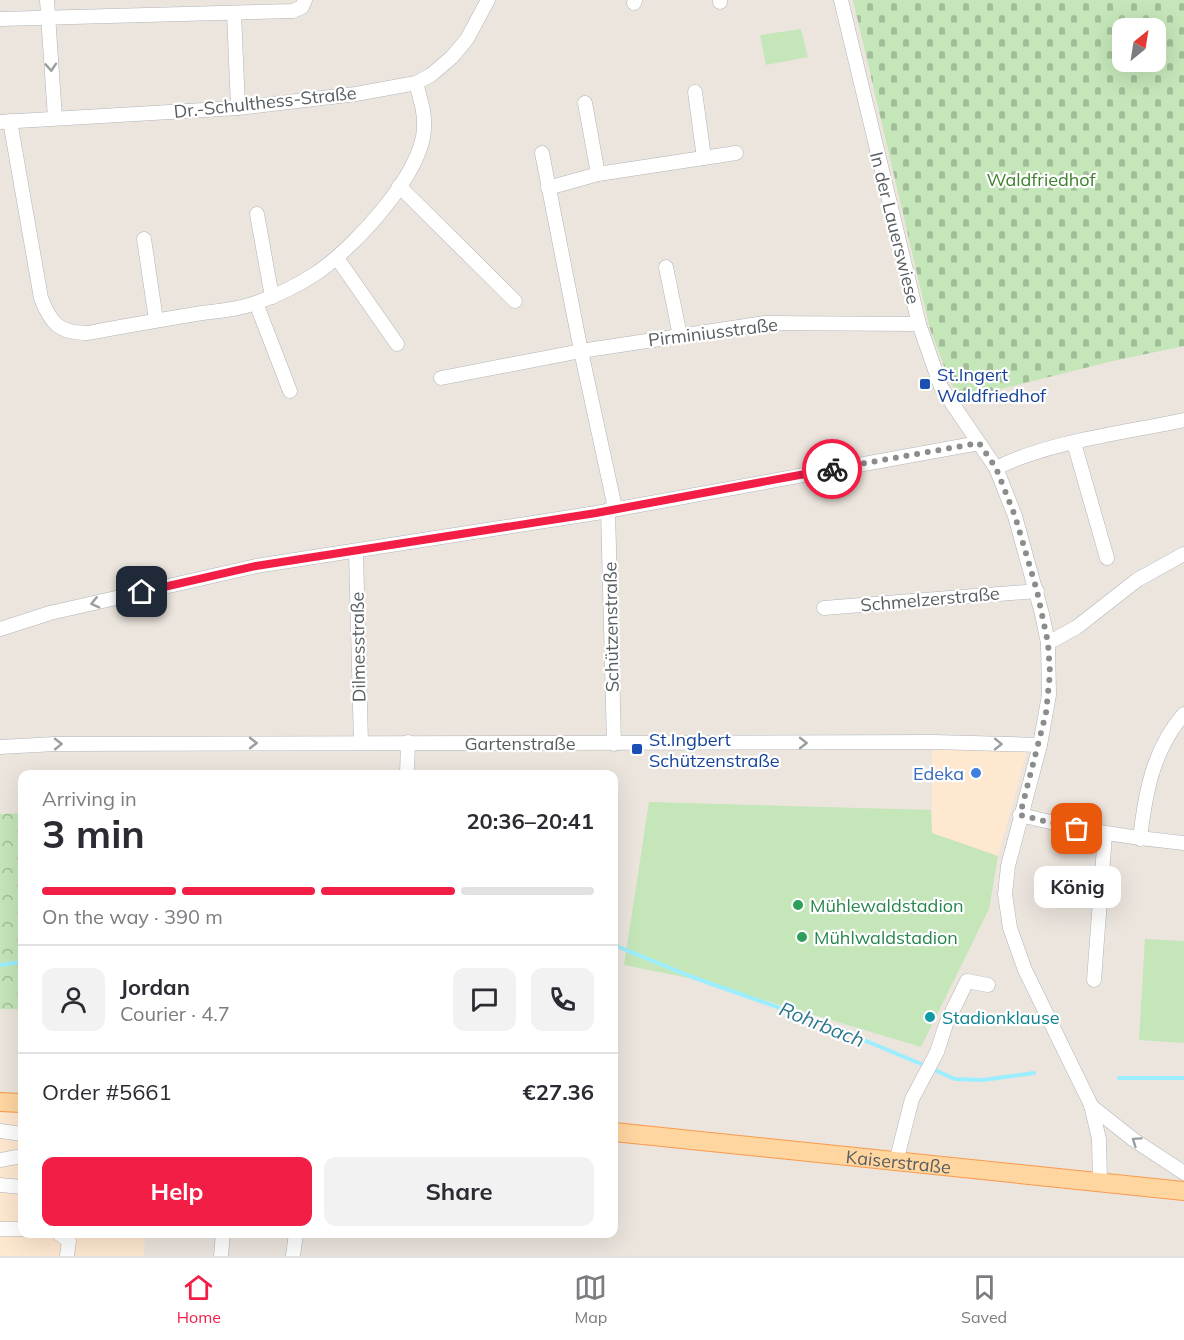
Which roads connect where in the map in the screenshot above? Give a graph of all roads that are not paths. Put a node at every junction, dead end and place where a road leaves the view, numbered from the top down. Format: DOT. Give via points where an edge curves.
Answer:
graph roads {
  1 [pos="47,0"];
  2 [pos="305,0"];
  3 [pos="488,0"];
  4 [pos="841,0"];
  5 [pos="234,13"];
  6 [pos="47,17"];
  7 [pos="0,19"];
  8 [pos="416,83"];
  9 [pos="695,92"];
  10 [pos="585,103"];
  11 [pos="238,108"];
  12 [pos="55,118"];
  13 [pos="5,121"];
  14 [pos="542,153"];
  15 [pos="736,153"];
  16 [pos="704,158"];
  17 [pos="598,174"];
  18 [pos="399,186"];
  19 [pos="548,188"];
  20 [pos="257,214"];
  21 [pos="144,239"];
  22 [pos="337,258"];
  23 [pos="666,267"];
  24 [pos="272,297"];
  25 [pos="515,300"];
  26 [pos="256,303"];
  27 [pos="156,320"];
  28 [pos="919,324"];
  29 [pos="681,336"];
  30 [pos="397,344"];
  31 [pos="581,351"];
  32 [pos="441,378"];
  33 [pos="290,391"];
  34 [pos="1184,420"];
  35 [pos="979,443"];
  36 [pos="1074,443"];
  37 [pos="996,468"];
  38 [pos="611,509"];
  39 [pos="356,552"];
  40 [pos="1184,554"];
  41 [pos="1107,558"];
  42 [pos="1037,591"];
  43 [pos="824,608"];
  44 [pos="0,629"];
  45 [pos="1048,643"];
  46 [pos="1184,714"];
  47 [pos="408,742"];
  48 [pos="361,743"];
  49 [pos="614,744"];
  50 [pos="1040,744"];
  51 [pos="0,747"];
  52 [pos="407,770"];
  53 [pos="1020,815"];
  54 [pos="1105,834"];
  55 [pos="1140,839"];
  56 [pos="1184,843"];
  57 [pos="1094,980"];
  58 [pos="988,985"];
  59 [pos="1088,1099"];
  60 [pos="0,1102"];
  61 [pos="18,1103"];
  62 [pos="0,1131"];
  63 [pos="618,1132"];
  64 [pos="18,1133"];
  65 [pos="18,1157"];
  66 [pos="0,1160"];
  67 [pos="896,1162"];
  68 [pos="1184,1173"];
  69 [pos="1100,1181"];
  70 [pos="0,1185"];
  71 [pos="18,1187"];
  72 [pos="1184,1191"];
  73 [pos="0,1229"];
  74 [pos="18,1229"];
  75 [pos="65,1238"];
  76 [pos="223,1238"];
  77 [pos="295,1238"];
  78 [pos="68,1256"];
  79 [pos="221,1256"];
  80 [pos="293,1256"];
  1 -- 6 [label="street"];
  2 -- 5 [label="street" via="302,7 293,10"];
  3 -- 8 [label="street, Dr.-Schulthess-Straße" via="460,48 431,75"];
  4 -- 28 [label="street, In der Lauerswiese"];
  5 -- 6 [label="street"];
  5 -- 11 [label="street"];
  6 -- 7 [label="street"];
  6 -- 12 [label="street, one-way"];
  8 -- 11 [label="street, Dr.-Schulthess-Straße"];
  8 -- 18 [label="street" via="424,129 410,170"];
  9 -- 16 [label="street"];
  10 -- 17 [label="street"];
  11 -- 12 [label="street, Dr.-Schulthess-Straße"];
  12 -- 13 [label="street, Dr.-Schulthess-Straße"];
  13 -- 27 [label="street" via="41,298 50,318 66,331 78,333"];
  14 -- 19 [label="street, Schützenstraße"];
  15 -- 16 [label="street"];
  16 -- 17 [label="street"];
  17 -- 19 [label="street"];
  18 -- 22 [label="street"];
  18 -- 25 [label="street"];
  19 -- 31 [label="street, Schützenstraße"];
  20 -- 24 [label="street"];
  21 -- 27 [label="street"];
  22 -- 24 [label="street"];
  22 -- 30 [label="street"];
  23 -- 29 [label="street"];
  24 -- 26 [label="street"];
  26 -- 27 [label="street"];
  26 -- 33 [label="street"];
  28 -- 29 [label="street, Pirminiusstraße" via="765,323"];
  28 -- 35 [label="street, In der Lauerswiese" via="941,387"];
  29 -- 31 [label="street, Pirminiusstraße"];
  31 -- 32 [label="street, Pirminiusstraße"];
  31 -- 38 [label="street, Schützenstraße"];
  34 -- 36 [label="street"];
  35 -- 37 [label="street, In der Lauerswiese"];
  35 -- 38 [label="street"];
  36 -- 37 [label="street" via="1050,447"];
  36 -- 41 [label="street"];
  37 -- 42 [label="street, In der Lauerswiese"];
  38 -- 39 [label="street"];
  38 -- 49 [label="street, Schützenstraße"];
  39 -- 44 [label="street, one-way" via="256,566 50,613"];
  39 -- 48 [label="street, Dilmesstraße"];
  40 -- 45 [label="street" via="1137,580 1077,627"];
  42 -- 43 [label="street, Schmelzerstraße"];
  42 -- 45 [label="street, In der Lauerswiese"];
  45 -- 50 [label="street, In der Lauerswiese" via="1049,696"];
  46 -- 55 [label="street" via="1156,759 1143,806"];
  47 -- 48 [label="street, Gartenstraße"];
  47 -- 49 [label="street, Gartenstraße"];
  47 -- 52 [label="street"];
  51 -- 48 [label="street, Gartenstraße, one-way"];
  49 -- 50 [label="street, Gartenstraße, one-way"];
  50 -- 53 [label="street, In der Lauerswiese"];
  53 -- 54 [label="street"];
  53 -- 59 [label="street, In der Lauerswiese" via="1006,887 1010,928 1024,970"];
  54 -- 55 [label="street"];
  54 -- 57 [label="street"];
  55 -- 56 [label="street"];
  58 -- 67 [label="street" via="967,981 912,1099"];
  68 -- 59 [label="street, one-way" via="1134,1140"];
  59 -- 69 [label="street" via="1099,1139"];
  60 -- 61 [label="main road"];
  62 -- 64 [label="street"];
  63 -- 67 [label="main road, Kaiserstraße"];
  65 -- 66 [label="street"];
  67 -- 69 [label="main road, Kaiserstraße"];
  69 -- 72 [label="main road, Kaiserstraße"];
  70 -- 71 [label="street"];
  73 -- 74 [label="street"];
  75 -- 78 [label="street" via="69,1241"];
  76 -- 79 [label="street"];
  77 -- 80 [label="street"];
}
